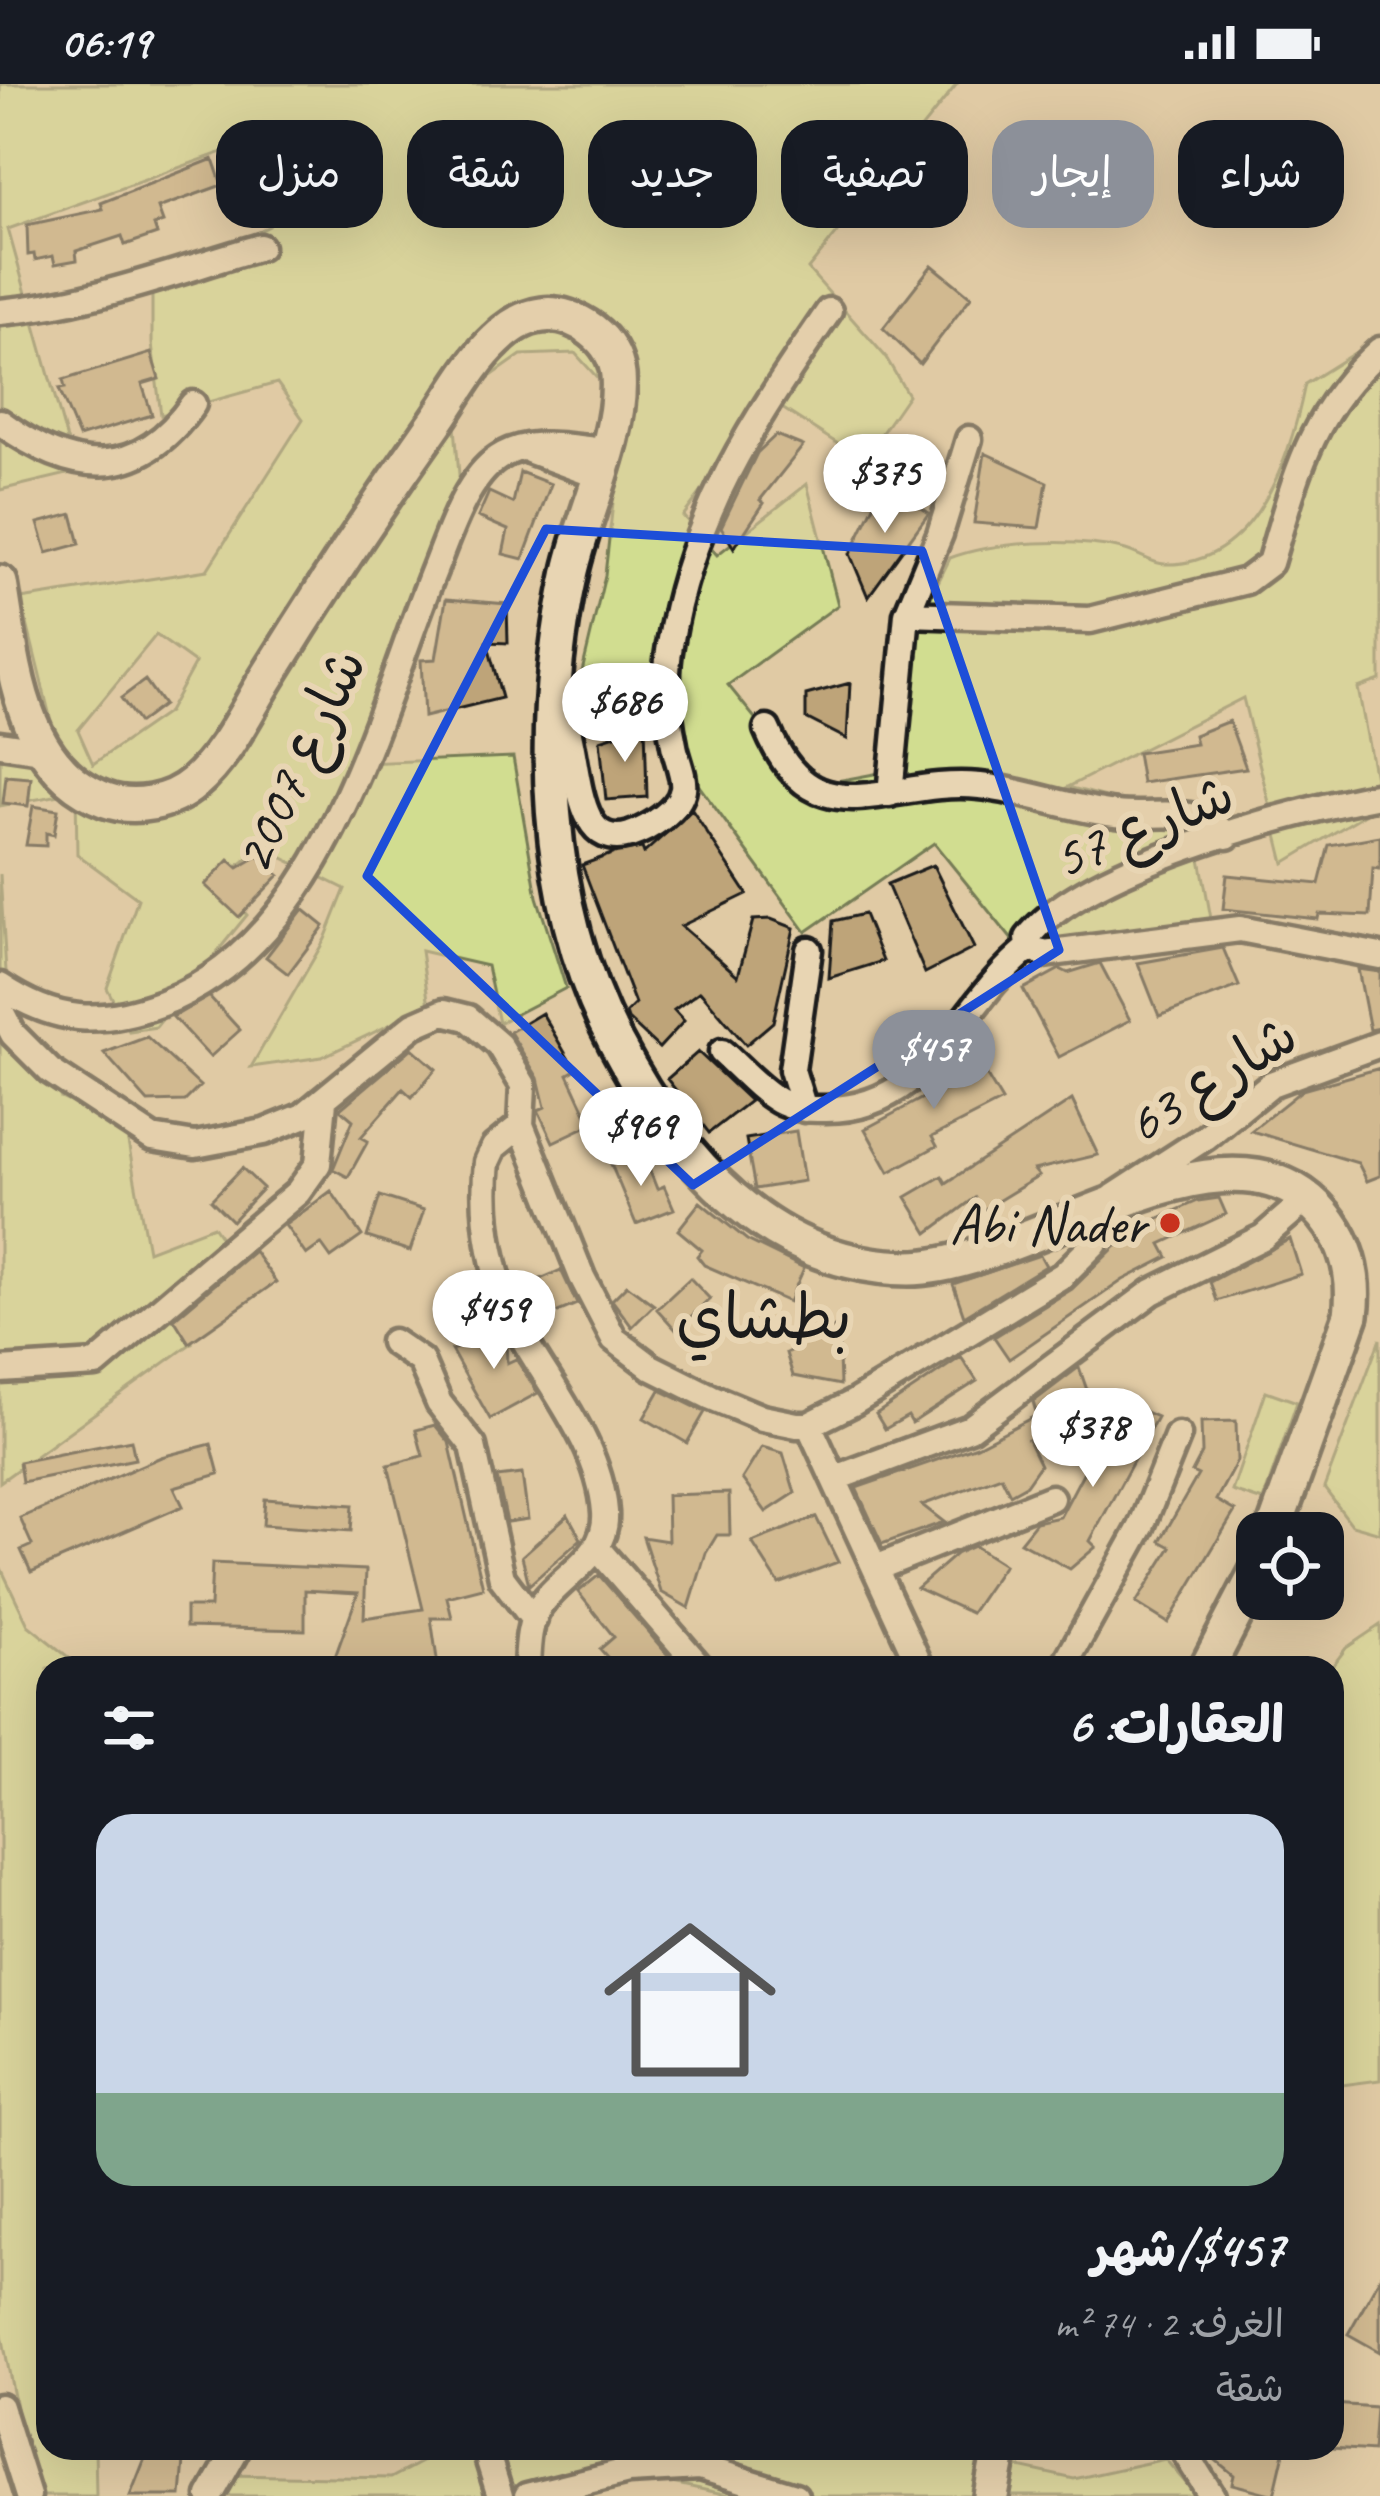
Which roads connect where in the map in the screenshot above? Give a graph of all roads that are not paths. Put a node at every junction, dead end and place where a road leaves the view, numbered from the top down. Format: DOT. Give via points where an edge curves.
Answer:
graph roads {
  1 [pos="260,247"];
  2 [pos="829,311"];
  3 [pos="0,312"];
  4 [pos="1380,350"];
  5 [pos="193,404"];
  6 [pos="0,422"];
  7 [pos="969,439"];
  8 [pos="601,463"];
  9 [pos="0,583"];
  10 [pos="908,614"];
  11 [pos="556,702"];
  12 [pos="766,729"];
  13 [pos="0,744"];
  14 [pos="41,750"];
  15 [pos="890,794"];
  16 [pos="1380,795"];
  17 [pos="1227,836"];
  18 [pos="1029,948"];
  19 [pos="809,950"];
  20 [pos="1380,956"];
  21 [pos="0,986"];
  22 [pos="0,1009"];
  23 [pos="1380,1044"];
  24 [pos="722,1052"];
  25 [pos="324,1102"];
  26 [pos="804,1109"];
  27 [pos="520,1125"];
  28 [pos="1308,1198"];
  29 [pos="1100,1210"];
  30 [pos="1062,1224"];
  31 [pos="1089,1253"];
  32 [pos="393,1342"];
  33 [pos="0,1370"];
  34 [pos="809,1425"];
  35 [pos="1178,1435"];
  36 [pos="836,1478"];
  37 [pos="1051,1498"];
  38 [pos="1281,1512"];
  39 [pos="597,1548"];
  40 [pos="876,1568"];
  41 [pos="1236,1612"];
  42 [pos="534,1620"];
  43 [pos="529,1656"];
  44 [pos="691,1656"];
  45 [pos="916,1656"];
  46 [pos="1070,1656"];
  47 [pos="1213,1656"];
  48 [pos="0,2407"];
  49 [pos="230,2460"];
  50 [pos="489,2460"];
  51 [pos="998,2460"];
  52 [pos="1190,2460"];
  53 [pos="28,2496"];
  54 [pos="210,2496"];
  55 [pos="500,2496"];
  56 [pos="527,2496"];
  57 [pos="796,2496"];
  58 [pos="991,2496"];
  59 [pos="1212,2496"];
  1 -- 3 [label="street" via="128,289"];
  2 -- 11 [label="street" via="731,457 698,532 666,667 684,787 676,805 635,834 615,838 596,830 582,805 569,721"];
  4 -- 10 [label="street" via="1314,428 1262,573 1090,620"];
  5 -- 6 [label="street" via="171,435 146,450 84,463 50,456"];
  7 -- 10 [label="street"];
  8 -- 11 [label="main road" via="570,576"];
  8 -- 14 [label="main road" via="618,375 604,342 573,318 518,322 488,347 410,457 190,788 124,805 83,789"];
  8 -- 21 [label="street, شارع 2007" via="524,447 492,463 465,501 328,833 284,909 243,955 174,998 104,1020 34,1009"];
  9 -- 14 [label="main road"];
  10 -- 15 [label="street"];
  11 -- 30 [label="main road" via="557,857 578,947 620,1052 717,1189 784,1236 881,1265 940,1265"];
  12 -- 15 [label="street" via="781,763 805,786 838,797"];
  13 -- 14 [label="street"];
  15 -- 17 [label="street" via="980,786 1112,814 1201,815"];
  16 -- 17 [label="street, شارع 57"];
  17 -- 18 [label="street, شارع 57" via="1070,901 1041,921"];
  18 -- 20 [label="street, شارع 57" via="1080,953 1240,929"];
  18 -- 26 [label="street" via="898,1093 858,1107"];
  19 -- 26 [label="street" via="792,1070"];
  22 -- 25 [label="street" via="40,1063 152,1138 195,1145 237,1139"];
  23 -- 29 [label="street, شارع 63" via="1270,1084"];
  24 -- 26 [label="street" via="780,1102"];
  25 -- 27 [label="street" via="414,1024 453,1012 482,1028 513,1066 525,1097"];
  25 -- 33 [label="street" via="318,1164 298,1192 96,1364"];
  27 -- 34 [label="street" via="614,1339 711,1397 762,1418"];
  27 -- 39 [label="street" via="487,1162 494,1257 509,1311 582,1438 601,1490"];
  28 -- 29 [label="main road" via="1286,1183 1223,1173"];
  28 -- 36 [label="street" via="1263,1237 1152,1292 987,1418"];
  28 -- 38 [label="main road" via="1345,1248 1354,1290"];
  29 -- 30 [label="main road"];
  29 -- 31 [label="street"];
  30 -- 31 [label="street"];
  31 -- 34 [label="street" via="961,1340"];
  32 -- 42 [label="street" via="421,1361 473,1446 502,1578"];
  34 -- 36 [label="street"];
  35 -- 46 [label="street" via="1141,1527"];
  36 -- 40 [label="street"];
  37 -- 40 [label="street"];
  39 -- 42 [label="street"];
  39 -- 44 [label="street"];
  40 -- 45 [label="street"];
  41 -- 47 [label="main road"];
  42 -- 43 [label="street"];
  48 -- 53 [label="street"];
  49 -- 54 [label="street"];
  50 -- 55 [label="street"];
  51 -- 58 [label="main road"];
  52 -- 59 [label="street"];
  56 -- 57 [label="street" via="628,2471 700,2467"];
}
